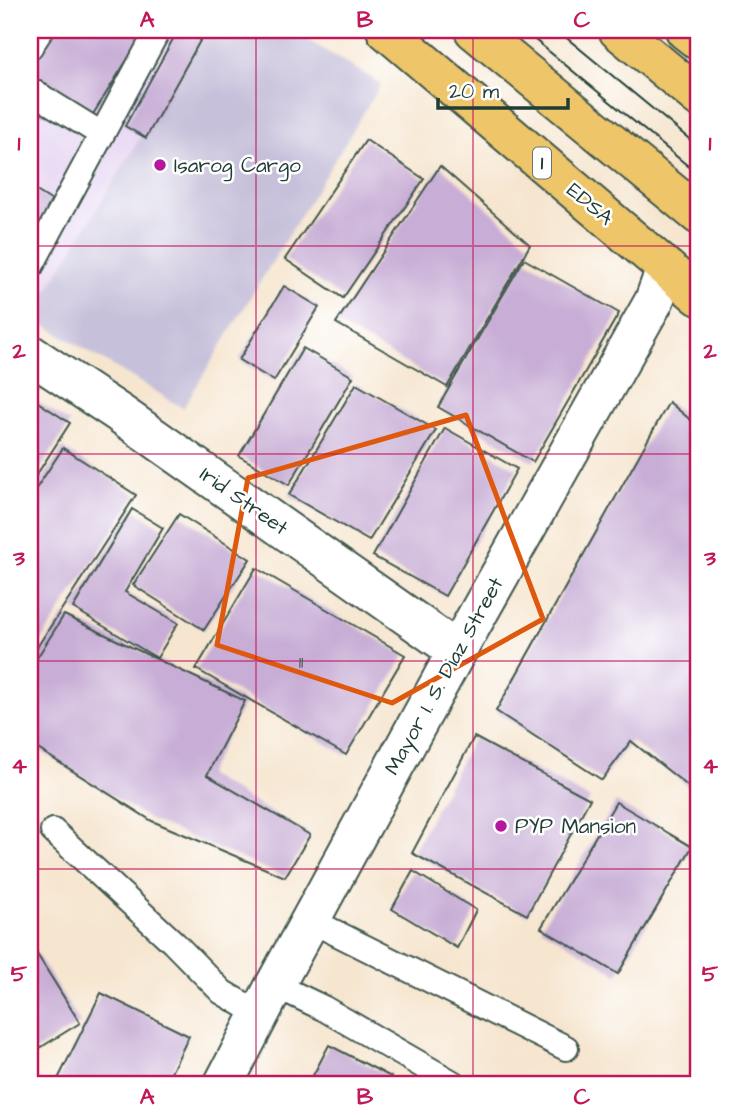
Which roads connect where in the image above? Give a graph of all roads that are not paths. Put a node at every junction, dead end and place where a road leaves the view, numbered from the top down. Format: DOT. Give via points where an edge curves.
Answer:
graph roads {
  1 [pos="41,30"];
  2 [pos="158,30"];
  3 [pos="386,30"];
  4 [pos="474,30"];
  5 [pos="618,30"];
  6 [pos="685,30"];
  7 [pos="699,41"];
  8 [pos="30,47"];
  9 [pos="30,90"];
  10 [pos="699,97"];
  11 [pos="101,134"];
  12 [pos="699,215"];
  13 [pos="30,268"];
  14 [pos="666,268"];
  15 [pos="699,296"];
  16 [pos="30,354"];
  17 [pos="457,651"];
  18 [pos="53,831"];
  19 [pos="310,920"];
  20 [pos="267,999"];
  21 [pos="566,1048"];
  22 [pos="223,1085"];
  23 [pos="456,1085"];
  1 -- 8 [label="lane"];
  2 -- 11 [label="lane"];
  3 -- 14 [label="main road, EDSA / 1"];
  4 -- 12 [label="main road"];
  5 -- 10 [label="main road"];
  6 -- 7 [label="main road"];
  9 -- 11 [label="lane"];
  11 -- 13 [label="lane"];
  14 -- 15 [label="main road, EDSA / 1"];
  14 -- 17 [label="street, Mayor I. S. Diaz Street" via="654,301"];
  16 -- 17 [label="street, Irid Street"];
  17 -- 19 [label="street, Mayor I. S. Diaz Street"];
  18 -- 20 [label="lane" via="222,992"];
  19 -- 20 [label="street, Mayor I. S. Diaz Street"];
  19 -- 21 [label="lane"];
  20 -- 22 [label="street, Mayor I. S. Diaz Street"];
  20 -- 23 [label="lane" via="323,1008"];
}
